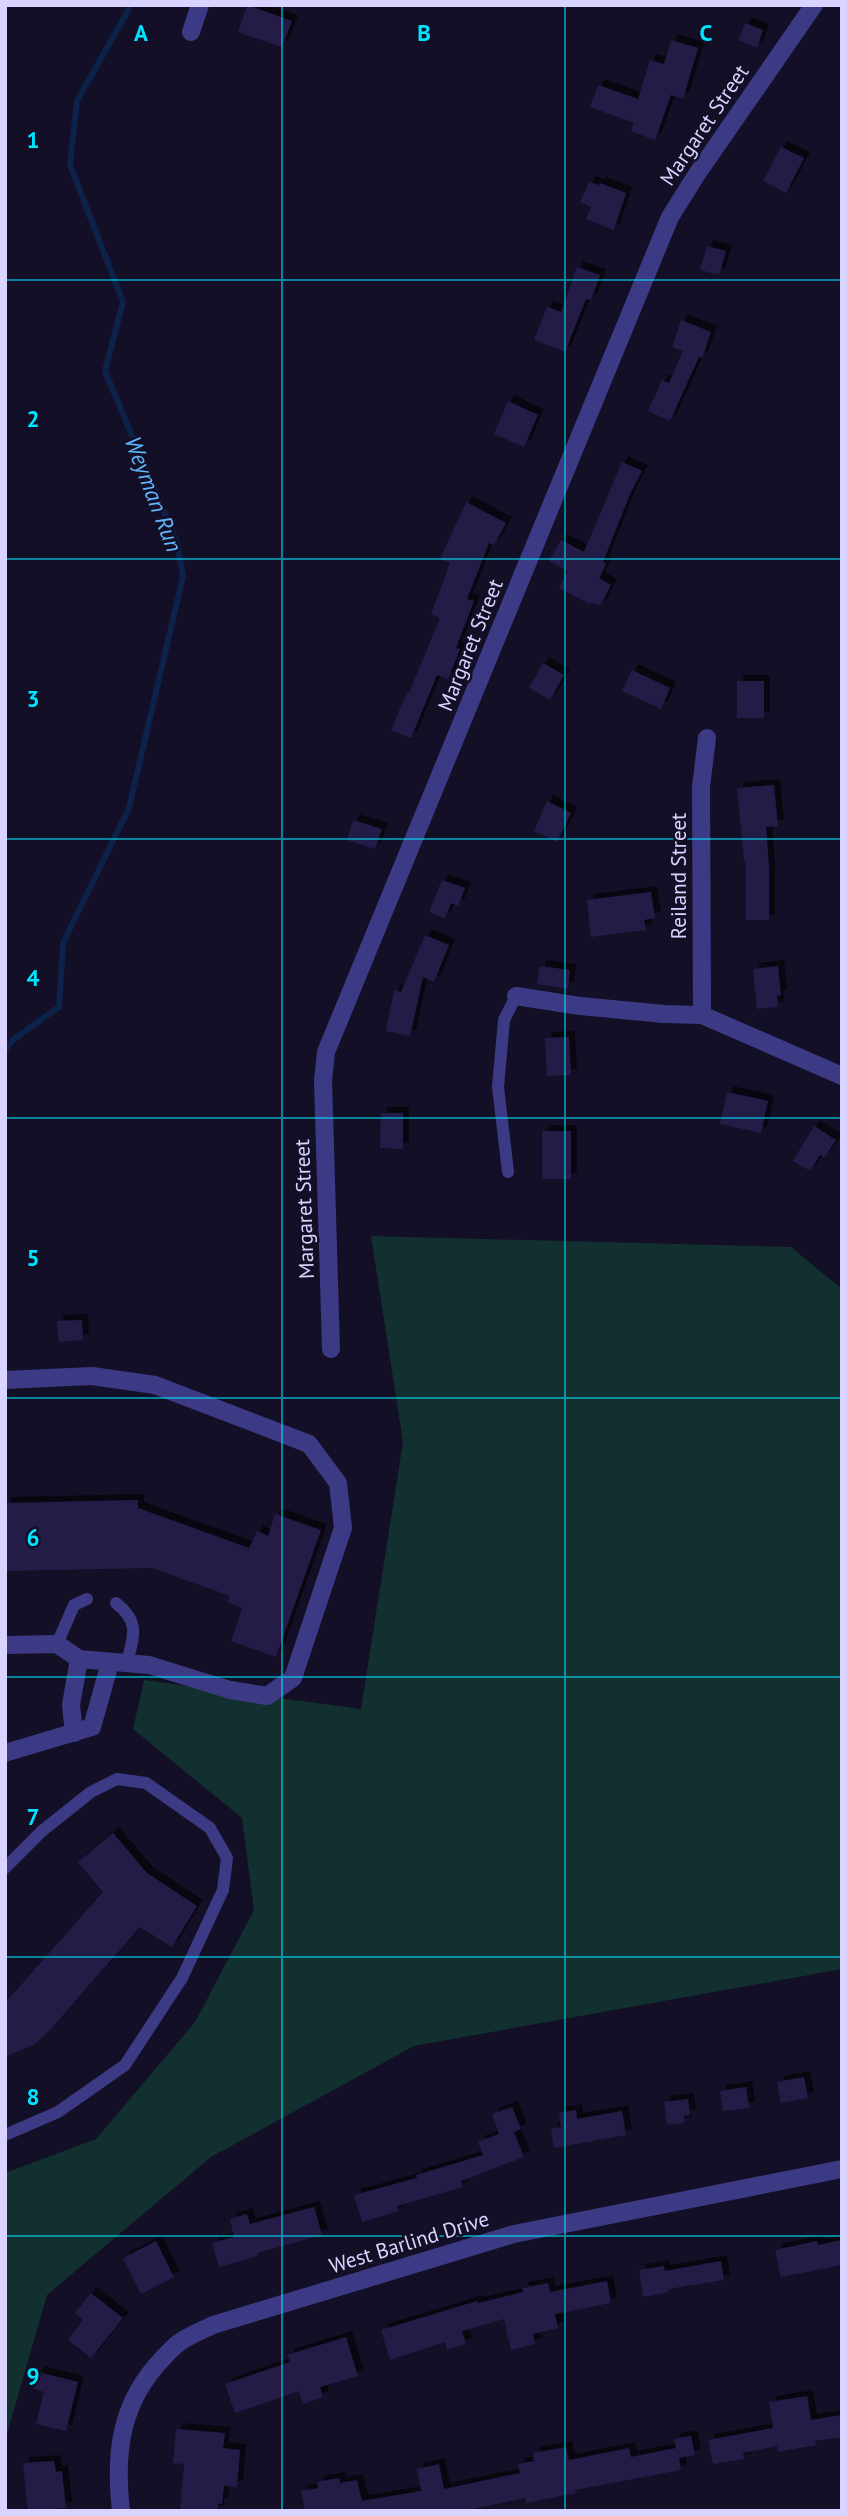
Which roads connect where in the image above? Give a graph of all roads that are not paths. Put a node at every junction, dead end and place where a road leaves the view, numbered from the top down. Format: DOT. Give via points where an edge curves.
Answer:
graph roads {
  1 [pos="200,5"];
  2 [pos="814,5"];
  3 [pos="191,32"];
  4 [pos="707,738"];
  5 [pos="516,996"];
  6 [pos="702,1015"];
  7 [pos="842,1076"];
  8 [pos="508,1172"];
  9 [pos="331,1349"];
  10 [pos="5,1380"];
  11 [pos="87,1598"];
  12 [pos="116,1602"];
  13 [pos="57,1644"];
  14 [pos="5,1645"];
  15 [pos="79,1659"];
  16 [pos="119,1663"];
  17 [pos="74,1733"];
  18 [pos="5,1752"];
  19 [pos="5,1868"];
  20 [pos="5,2135"];
  21 [pos="842,2169"];
  22 [pos="121,2511"];
  1 -- 3 [label="street"];
  2 -- 9 [label="street, Margaret Street" via="670,217 326,1052"];
  4 -- 6 [label="street, Reiland Street" via="701,787"];
  5 -- 6 [label="street"];
  5 -- 8 [label="lane" via="504,1020 498,1087"];
  6 -- 7 [label="street"];
  10 -- 16 [label="street" via="92,1376 155,1385 309,1444 338,1483 342,1528 293,1678 267,1696 230,1690 149,1665"];
  11 -- 13 [label="lane" via="74,1605"];
  12 -- 16 [label="lane" via="133,1622 133,1639"];
  13 -- 14 [label="street"];
  13 -- 15 [label="street"];
  15 -- 16 [label="street"];
  15 -- 17 [label="street" via="71,1704"];
  16 -- 17 [label="street" via="92,1727"];
  17 -- 18 [label="street"];
  19 -- 20 [label="lane" via="42,1830 91,1792 117,1779 146,1783 210,1828 227,1858 223,1890 182,1978 125,2065 58,2112"];
  21 -- 22 [label="street, West Barlind Drive" via="514,2234 214,2325 179,2342 148,2374 128,2410 120,2446"];
}
